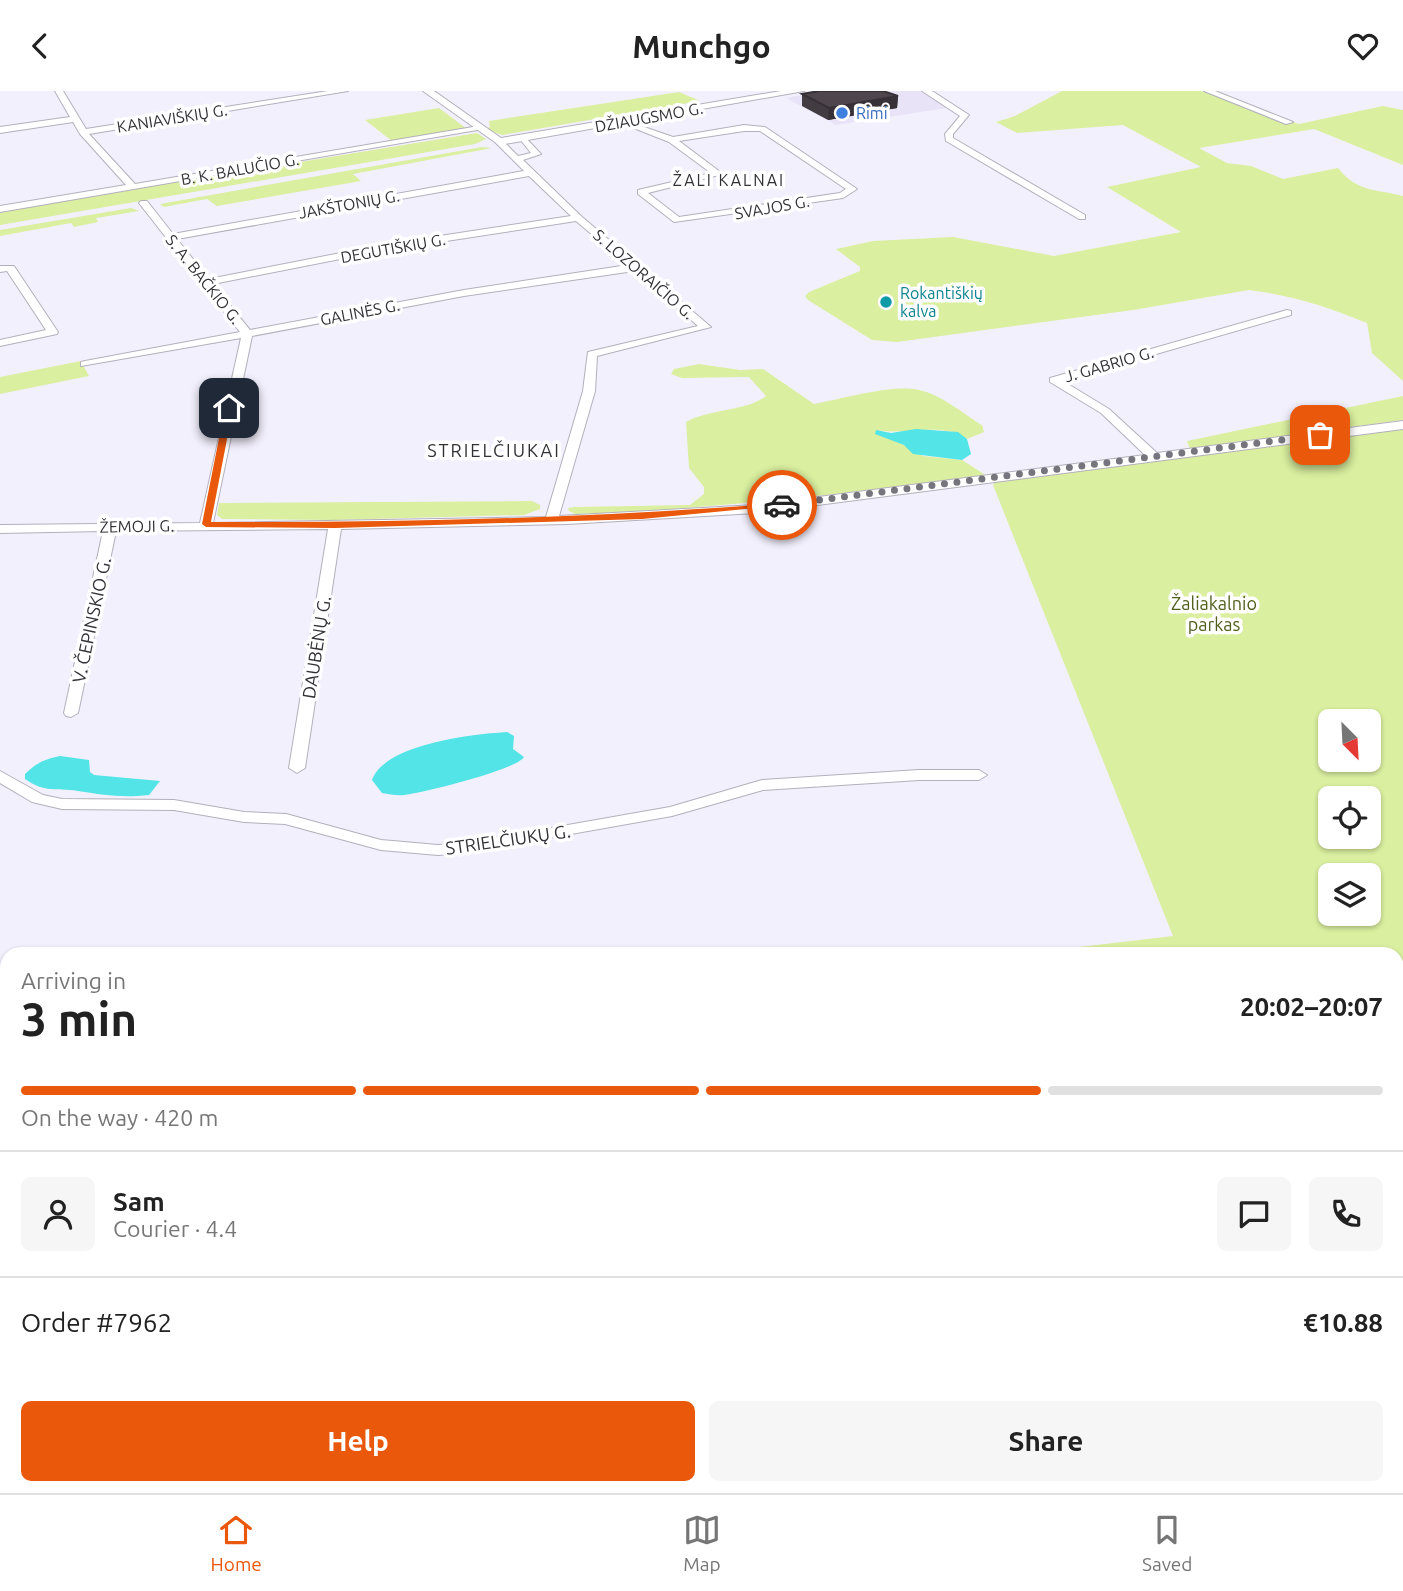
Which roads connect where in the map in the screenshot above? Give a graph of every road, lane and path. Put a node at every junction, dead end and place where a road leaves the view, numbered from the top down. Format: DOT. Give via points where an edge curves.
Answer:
graph roads {
  1 [pos="59,91"];
  2 [pos="344,91"];
  3 [pos="428,91"];
  4 [pos="800,91"];
  5 [pos="926,91"];
  6 [pos="1208,91"];
  7 [pos="74,119"];
  8 [pos="624,121"];
  9 [pos="1289,122"];
  10 [pos="479,129"];
  11 [pos="0,130"];
  12 [pos="83,132"];
  13 [pos="523,138"];
  14 [pos="671,139"];
  15 [pos="499,142"];
  16 [pos="516,159"];
  17 [pos="529,173"];
  18 [pos="133,187"];
  19 [pos="144,203"];
  20 [pos="0,209"];
  21 [pos="1082,217"];
  22 [pos="578,218"];
  23 [pos="170,237"];
  24 [pos="636,267"];
  25 [pos="0,269"];
  26 [pos="208,282"];
  27 [pos="1287,313"];
  28 [pos="247,333"];
  29 [pos="0,343"];
  30 [pos="85,364"];
  31 [pos="1403,425"];
  32 [pos="1154,457"];
  33 [pos="552,518"];
  34 [pos="206,524"];
  35 [pos="335,525"];
  36 [pos="110,527"];
  37 [pos="0,529"];
  38 [pos="71,713"];
  39 [pos="297,768"];
  40 [pos="979,775"];
  41 [pos="0,776"];
  1 -- 7 [label="street"];
  2 -- 12 [label="street, KANIAVIŠKIŲ G."];
  3 -- 10 [label="street, S. LOZORAIČIO G."];
  4 -- 8 [label="street, DŽIAUGSMO G."];
  5 -- 21 [label="street" via="965,115 949,139"];
  6 -- 9 [label="street"];
  7 -- 11 [label="street"];
  7 -- 12 [label="street"];
  8 -- 13 [label="street, DŽIAUGSMO G."];
  8 -- 14 [label="street, SVAJOS G."];
  10 -- 15 [label="street, S. LOZORAIČIO G."];
  10 -- 18 [label="street, B. K. BALUČIO G."];
  12 -- 18 [label="street"];
  13 -- 15 [label="street, DŽIAUGSMO G."];
  13 -- 16 [label="street" via="537,154"];
  14 -- 14 [label="street, SVAJOS G." via="718,174 641,192 677,220 842,195 852,189 762,129"];
  15 -- 16 [label="street, S. LOZORAIČIO G."];
  16 -- 17 [label="street, S. LOZORAIČIO G."];
  17 -- 22 [label="street, S. LOZORAIČIO G."];
  17 -- 23 [label="street, JAKŠTONIŲ G."];
  18 -- 20 [label="street, B. K. BALUČIO G."];
  19 -- 23 [label="street, S. A. BAČKIO G."];
  22 -- 24 [label="street, S. LOZORAIČIO G."];
  22 -- 26 [label="street, DEGUTIŠKIŲ G." via="381,248"];
  23 -- 26 [label="street, S. A. BAČKIO G."];
  24 -- 28 [label="street, GALINĖS G."];
  24 -- 33 [label="street, S. LOZORAIČIO G." via="706,327 592,354 589,391"];
  25 -- 29 [label="street" via="10,268 53,332"];
  26 -- 28 [label="street, S. A. BAČKIO G."];
  27 -- 32 [label="street, J. GABRIO G." via="1054,380 1105,411"];
  28 -- 30 [label="street, GALINĖS G."];
  28 -- 34 [label="street, S. A. BAČKIO G."];
  31 -- 32 [label="street, ŽEMOJI G."];
  32 -- 33 [label="street, ŽEMOJI G." via="756,509"];
  33 -- 35 [label="street, ŽEMOJI G."];
  34 -- 35 [label="street, ŽEMOJI G."];
  34 -- 36 [label="street, ŽEMOJI G."];
  35 -- 39 [label="street, DAUBĖNŲ G."];
  36 -- 37 [label="street, ŽEMOJI G."];
  36 -- 38 [label="street, V. ČEPINSKIO G."];
  40 -- 41 [label="street, STRIELČIUKŲ G." via="762,785 672,811 438,850 382,845 286,819 174,805 62,804 38,799"];
}
